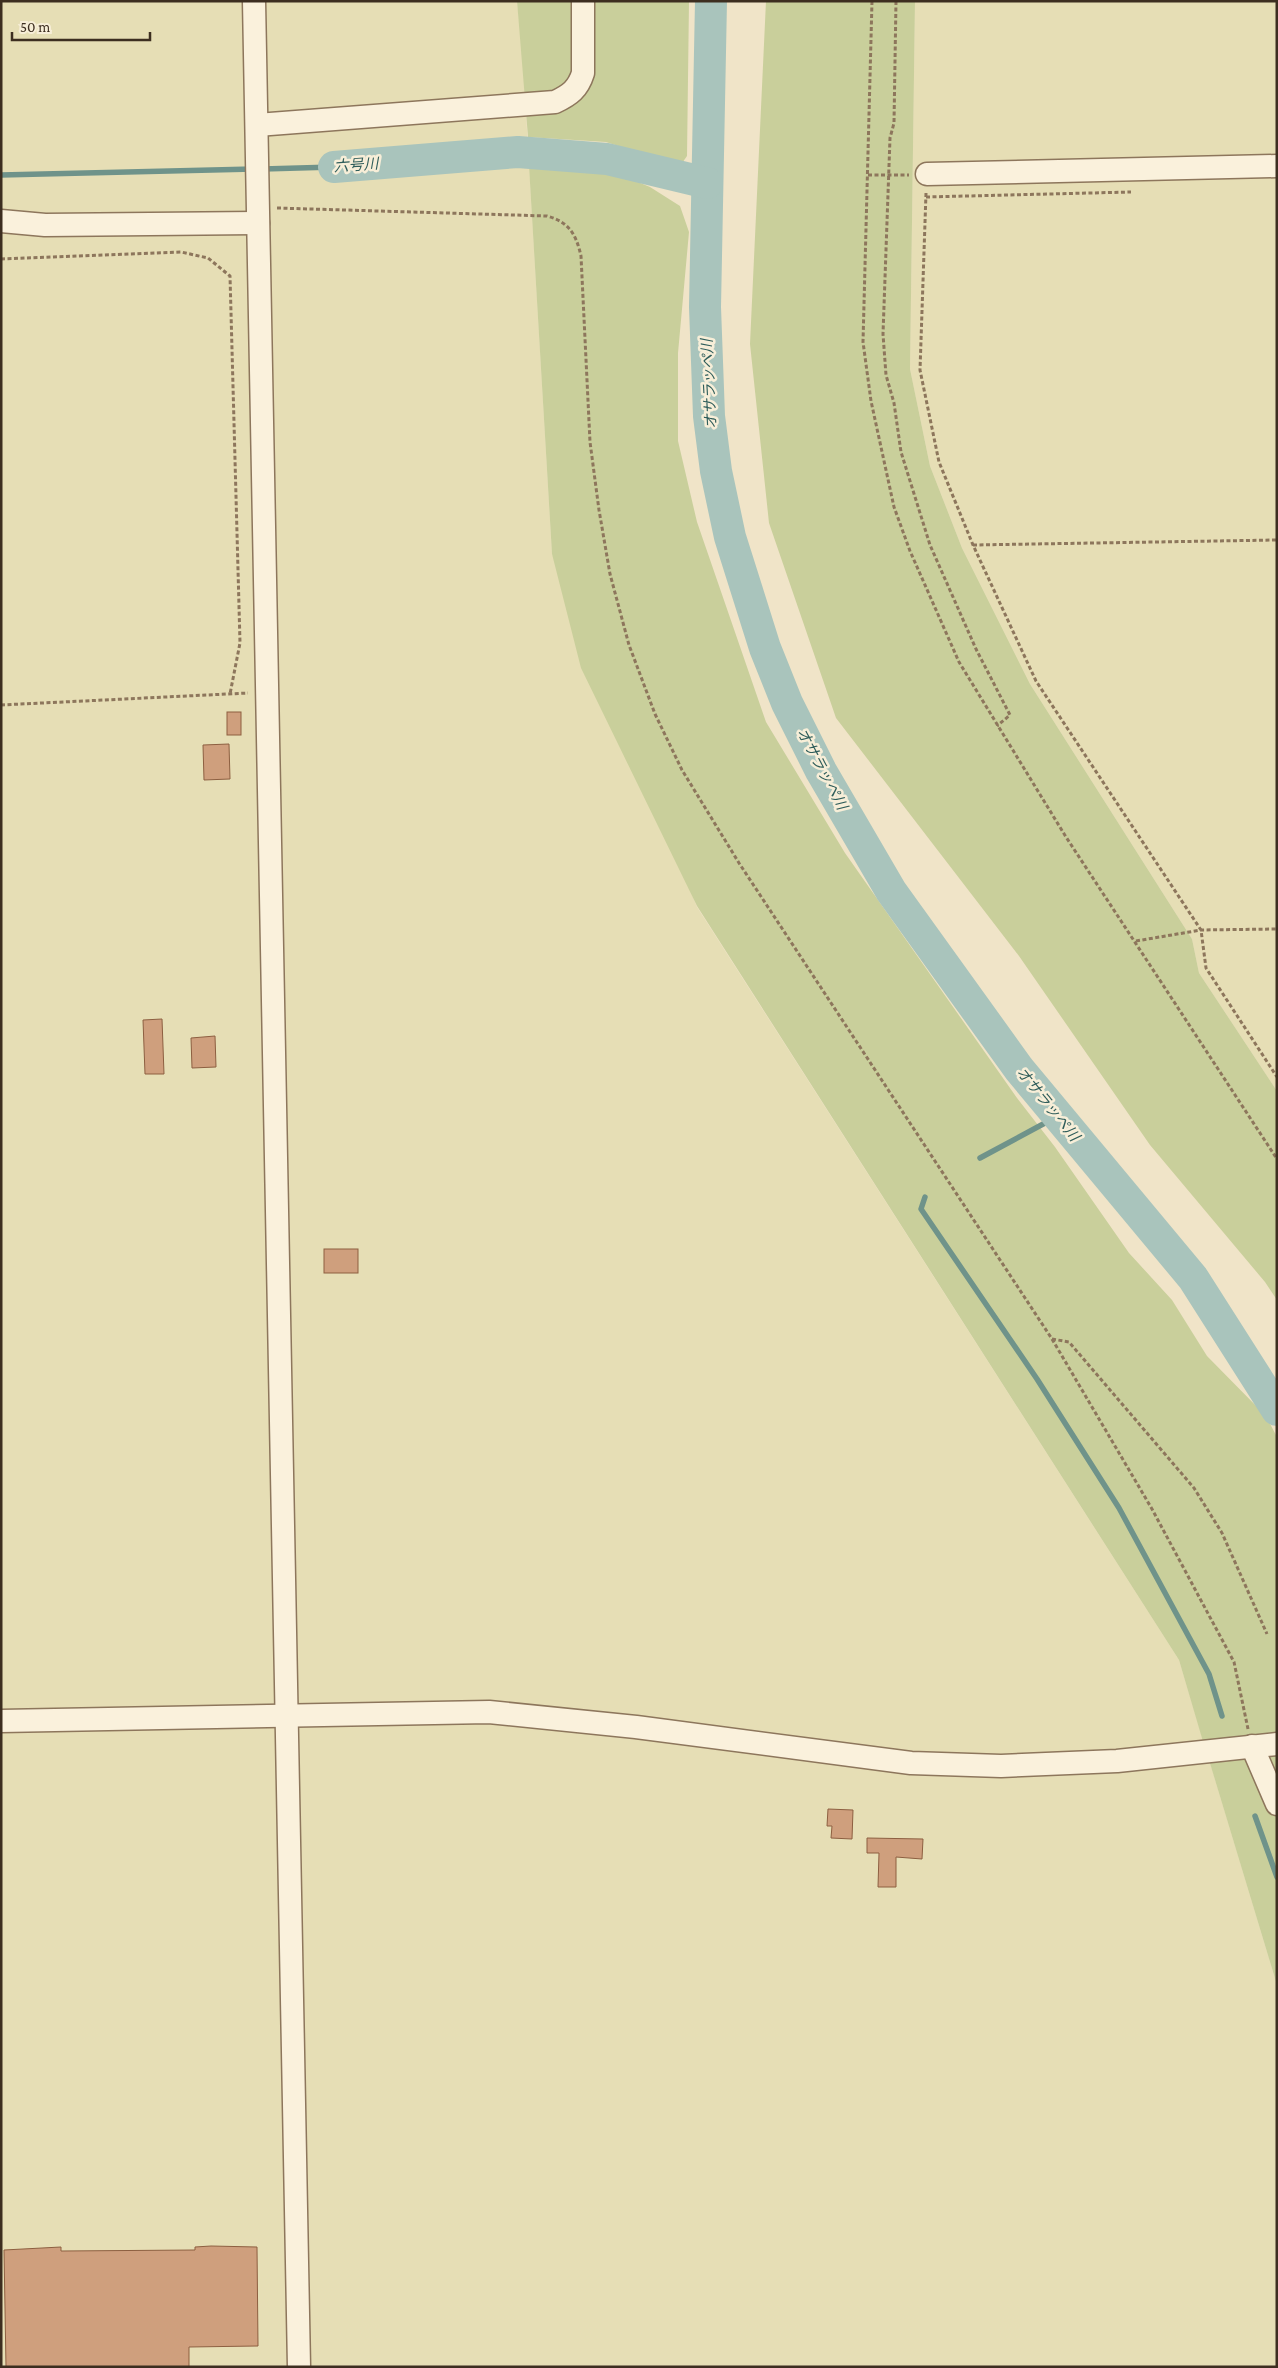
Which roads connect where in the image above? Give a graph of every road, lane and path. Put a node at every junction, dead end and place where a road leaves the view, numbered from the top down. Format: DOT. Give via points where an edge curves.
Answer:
graph roads {
  1 [pos="254,1"];
  2 [pos="583,1"];
  3 [pos="872,1"];
  4 [pos="896,1"];
  5 [pos="257,135"];
  6 [pos="1277,166"];
  7 [pos="926,174"];
  8 [pos="868,175"];
  9 [pos="888,175"];
  10 [pos="1140,191"];
  11 [pos="926,197"];
  12 [pos="258,215"];
  13 [pos="1,221"];
  14 [pos="1,259"];
  15 [pos="1277,540"];
  16 [pos="972,545"];
  17 [pos="267,693"];
  18 [pos="230,694"];
  19 [pos="1,705"];
  20 [pos="997,726"];
  21 [pos="1277,929"];
  22 [pos="1201,930"];
  23 [pos="1136,941"];
  24 [pos="1277,1077"];
  25 [pos="1277,1159"];
  26 [pos="1052,1339"];
  27 [pos="1268,1634"];
  28 [pos="284,1716"];
  29 [pos="1,1721"];
  30 [pos="1277,1744"];
  31 [pos="1252,1746"];
  32 [pos="1277,1804"];
  33 [pos="300,2367"];
  1 -- 5 [label="street"];
  2 -- 5 [label="street" via="583,73 573,93 555,102"];
  3 -- 8 [label="path"];
  4 -- 9 [label="path" via="894,123"];
  5 -- 12 [label="street"];
  6 -- 7 [label="street"];
  7 -- 9 [label="path"];
  7 -- 11 [label="path"];
  8 -- 9 [label="path"];
  8 -- 20 [label="path" via="863,342 883,462 894,507 910,551 959,662"];
  9 -- 20 [label="path" via="883,334 886,375 901,452 930,545 976,649 1010,715"];
  10 -- 11 [label="path"];
  11 -- 16 [label="path" via="920,370 939,462"];
  12 -- 13 [label="street" via="45,225"];
  12 -- 17 [label="street"];
  12 -- 26 [label="path" via="547,216 558,219 571,229 578,240 581,256 590,442 610,574 655,714 682,770 738,863"];
  14 -- 18 [label="path" via="181,252 208,258 230,276 240,643"];
  15 -- 16 [label="path"];
  16 -- 22 [label="path" via="1036,681"];
  17 -- 18 [label="path"];
  17 -- 28 [label="street" via="282,1439"];
  18 -- 19 [label="path"];
  20 -- 23 [label="path"];
  21 -- 22 [label="path"];
  22 -- 23 [label="path"];
  22 -- 24 [label="path" via="1206,968"];
  23 -- 25 [label="path"];
  26 -- 27 [label="path" via="1069,1342 1194,1488 1222,1533"];
  26 -- 31 [label="path" via="1152,1509 1234,1662"];
  28 -- 29 [label="street"];
  28 -- 31 [label="street" via="489,1712 636,1727 910,1763 1001,1766 1117,1761"];
  28 -- 33 [label="street"];
  30 -- 31 [label="street"];
  31 -- 32 [label="street"];
}
